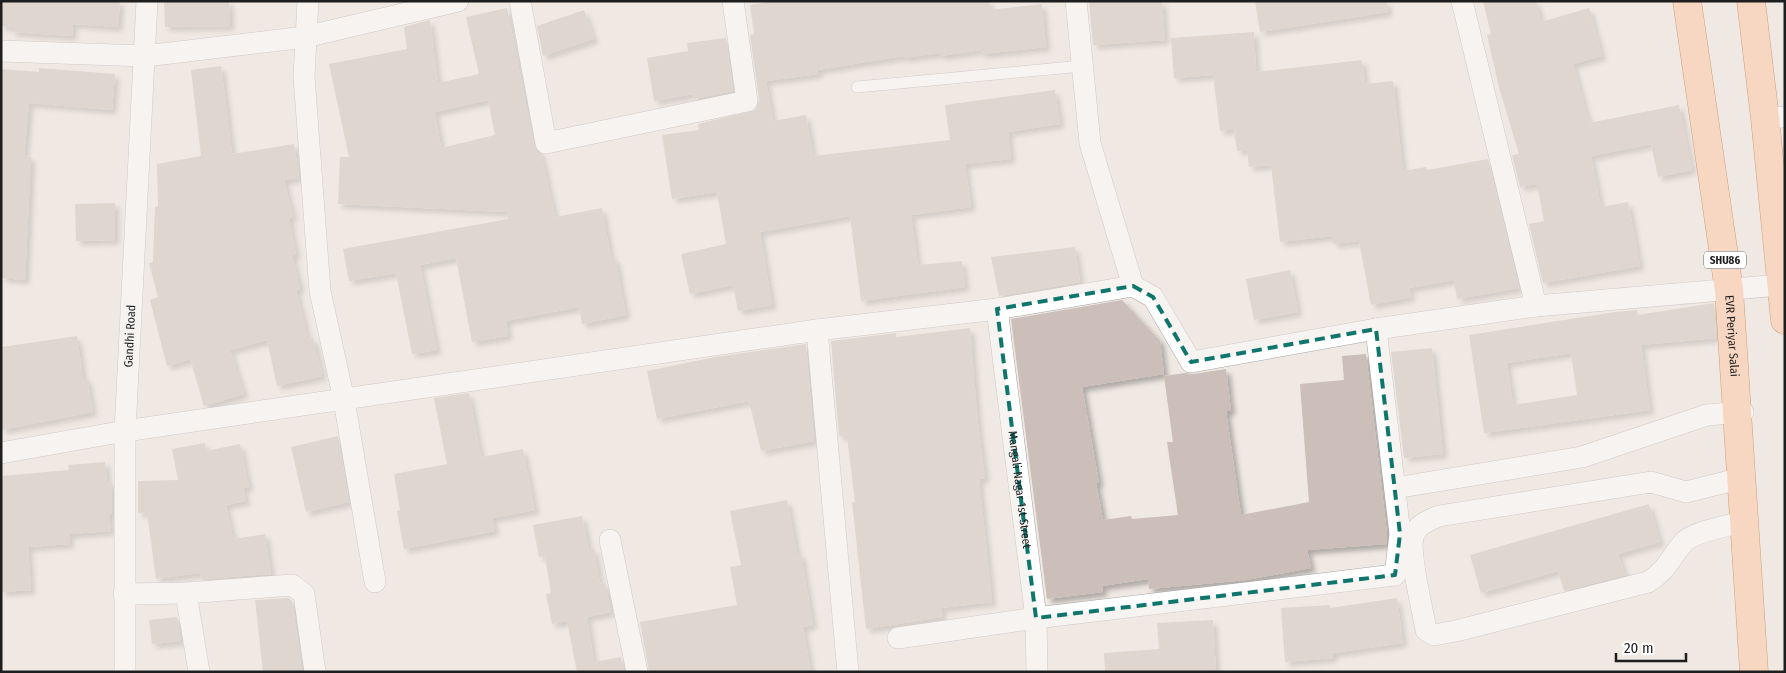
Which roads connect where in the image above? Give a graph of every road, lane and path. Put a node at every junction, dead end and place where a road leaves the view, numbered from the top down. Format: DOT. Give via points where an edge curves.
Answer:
graph roads {
  1 [pos="147,1"];
  2 [pos="308,1"];
  3 [pos="458,1"];
  4 [pos="520,1"];
  5 [pos="733,1"];
  6 [pos="1076,1"];
  7 [pos="1462,1"];
  8 [pos="1686,1"];
  9 [pos="1751,1"];
  10 [pos="305,37"];
  11 [pos="1,51"];
  12 [pos="145,56"];
  13 [pos="1082,66"];
  14 [pos="857,87"];
  15 [pos="1775,118"];
  16 [pos="1783,285"];
  17 [pos="1133,286"];
  18 [pos="1729,290"];
  19 [pos="1536,306"];
  20 [pos="997,308"];
  21 [pos="1785,320"];
  22 [pos="1376,329"];
  23 [pos="817,330"];
  24 [pos="344,400"];
  25 [pos="1740,412"];
  26 [pos="125,431"];
  27 [pos="1,453"];
  28 [pos="1742,478"];
  29 [pos="1395,488"];
  30 [pos="1745,521"];
  31 [pos="610,540"];
  32 [pos="375,582"];
  33 [pos="124,594"];
  34 [pos="186,594"];
  35 [pos="1036,618"];
  36 [pos="898,638"];
  37 [pos="125,672"];
  38 [pos="199,672"];
  39 [pos="315,672"];
  40 [pos="637,672"];
  41 [pos="848,672"];
  42 [pos="1037,672"];
  43 [pos="1754,672"];
  1 -- 12 [label="street, Gandhi Road"];
  2 -- 10 [label="street"];
  3 -- 10 [label="street"];
  4 -- 5 [label="street" via="546,143 746,101"];
  6 -- 13 [label="street"];
  7 -- 19 [label="street"];
  8 -- 18 [label="main road, EVR Periyar Salai / SHU86"];
  9 -- 15 [label="main road"];
  10 -- 12 [label="street"];
  10 -- 24 [label="street" via="304,77 320,291"];
  11 -- 12 [label="street"];
  12 -- 26 [label="street, Gandhi Road"];
  13 -- 14 [label="lane"];
  13 -- 17 [label="street" via="1090,143"];
  15 -- 16 [label="main road"];
  16 -- 18 [label="street"];
  16 -- 21 [label="main road"];
  17 -- 20 [label="street"];
  17 -- 22 [label="street" via="1153,297 1191,362"];
  18 -- 19 [label="street"];
  18 -- 25 [label="main road, EVR Periyar Salai / SHU86"];
  19 -- 22 [label="street"];
  20 -- 23 [label="street"];
  20 -- 35 [label="street, Mangali Nagar 1st Street"];
  22 -- 29 [label="street"];
  23 -- 24 [label="street"];
  23 -- 41 [label="street"];
  24 -- 26 [label="street"];
  24 -- 32 [label="street"];
  25 -- 28 [label="main road, EVR Periyar Salai / SHU86"];
  25 -- 29 [label="street" via="1708,415 1582,457"];
  26 -- 27 [label="street"];
  26 -- 33 [label="street, Gandhi Road"];
  28 -- 30 [label="main road, EVR Periyar Salai / SHU86"];
  28 -- 30 [label="street" via="1686,492 1651,482 1439,516 1423,524 1414,534 1413,557 1426,630 1434,635 1456,631 1648,582 1668,566 1686,539"];
  29 -- 35 [label="street" via="1400,534 1395,575"];
  30 -- 43 [label="main road, EVR Periyar Salai / SHU86"];
  31 -- 40 [label="street"];
  33 -- 34 [label="street"];
  33 -- 37 [label="street, Gandhi Road"];
  34 -- 38 [label="street"];
  34 -- 39 [label="street" via="292,585 304,594"];
  35 -- 36 [label="street"];
  35 -- 42 [label="street, Mangali Nagar 1st Street"];
}
